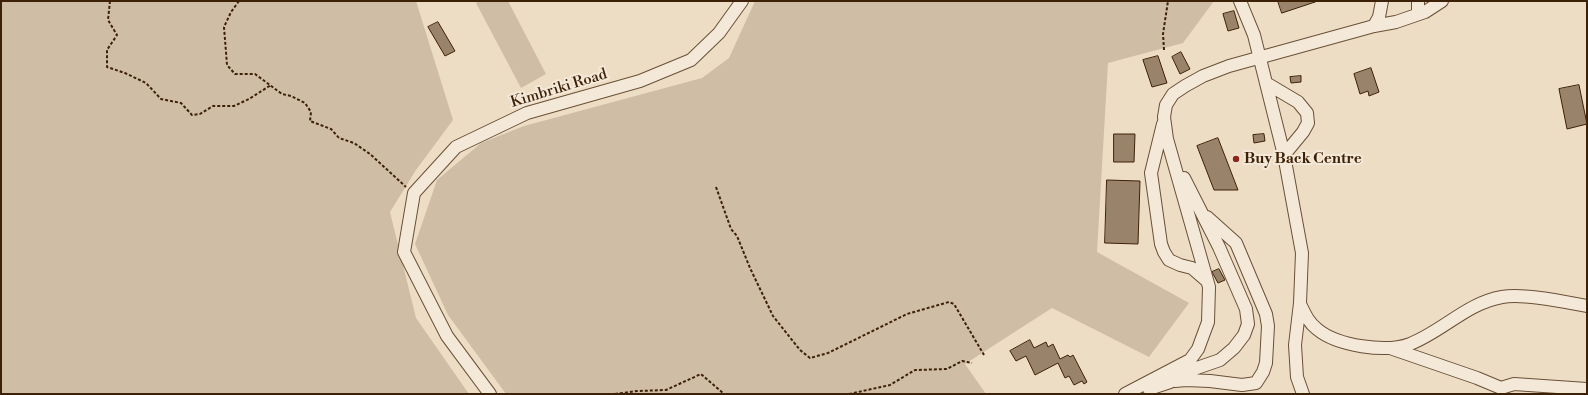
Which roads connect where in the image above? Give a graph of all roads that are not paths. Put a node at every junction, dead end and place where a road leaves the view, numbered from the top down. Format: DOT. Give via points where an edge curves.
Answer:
graph roads {
  1 [pos="742,1"];
  2 [pos="1240,1"];
  3 [pos="1382,1"];
  4 [pos="1418,1"];
  5 [pos="1442,1"];
  6 [pos="1418,14"];
  7 [pos="1374,26"];
  8 [pos="1259,58"];
  9 [pos="1266,83"];
  10 [pos="1164,117"];
  11 [pos="1284,155"];
  12 [pos="1172,156"];
  13 [pos="1201,212"];
  14 [pos="1207,281"];
  15 [pos="1300,303"];
  16 [pos="1587,306"];
  17 [pos="1388,348"];
  18 [pos="1170,382"];
  19 [pos="1587,389"];
  20 [pos="1500,391"];
  21 [pos="490,394"];
  22 [pos="1124,394"];
  23 [pos="1137,394"];
  24 [pos="1303,394"];
  1 -- 21 [label="street, Kimbriki Road" via="719,33 691,60 640,81 527,113 456,147 414,193 404,252 447,336"];
  2 -- 8 [label="street" via="1254,35"];
  3 -- 7 [label="street" via="1379,17"];
  4 -- 6 [label="street"];
  5 -- 6 [label="street"];
  6 -- 7 [label="street"];
  7 -- 8 [label="street"];
  8 -- 9 [label="street"];
  8 -- 10 [label="street" via="1229,66 1185,86 1173,94 1166,105"];
  9 -- 11 [label="street"];
  9 -- 11 [label="street" via="1298,102 1307,113 1308,123"];
  10 -- 12 [label="street"];
  10 -- 14 [label="street" via="1151,173 1161,244 1169,260 1192,268"];
  11 -- 15 [label="street" via="1302,254"];
  12 -- 13 [label="street"];
  12 -- 14 [label="street"];
  13 -- 18 [label="street" via="1238,289 1246,309 1248,324 1244,335 1234,348 1220,360 1194,369"];
  13 -- 18 [label="street" via="1236,243 1268,326 1266,363 1256,382 1242,385 1210,381"];
  14 -- 22 [label="street" via="1210,294 1208,322 1198,349 1190,360"];
  15 -- 17 [label="street" via="1307,319 1317,330 1335,340"];
  15 -- 24 [label="street" via="1295,345 1297,377"];
  16 -- 17 [label="street" via="1523,297 1503,297 1477,305 1410,344"];
  17 -- 20 [label="street" via="1477,378"];
  18 -- 23 [label="street"];
  19 -- 20 [label="street" via="1514,384"];
}
